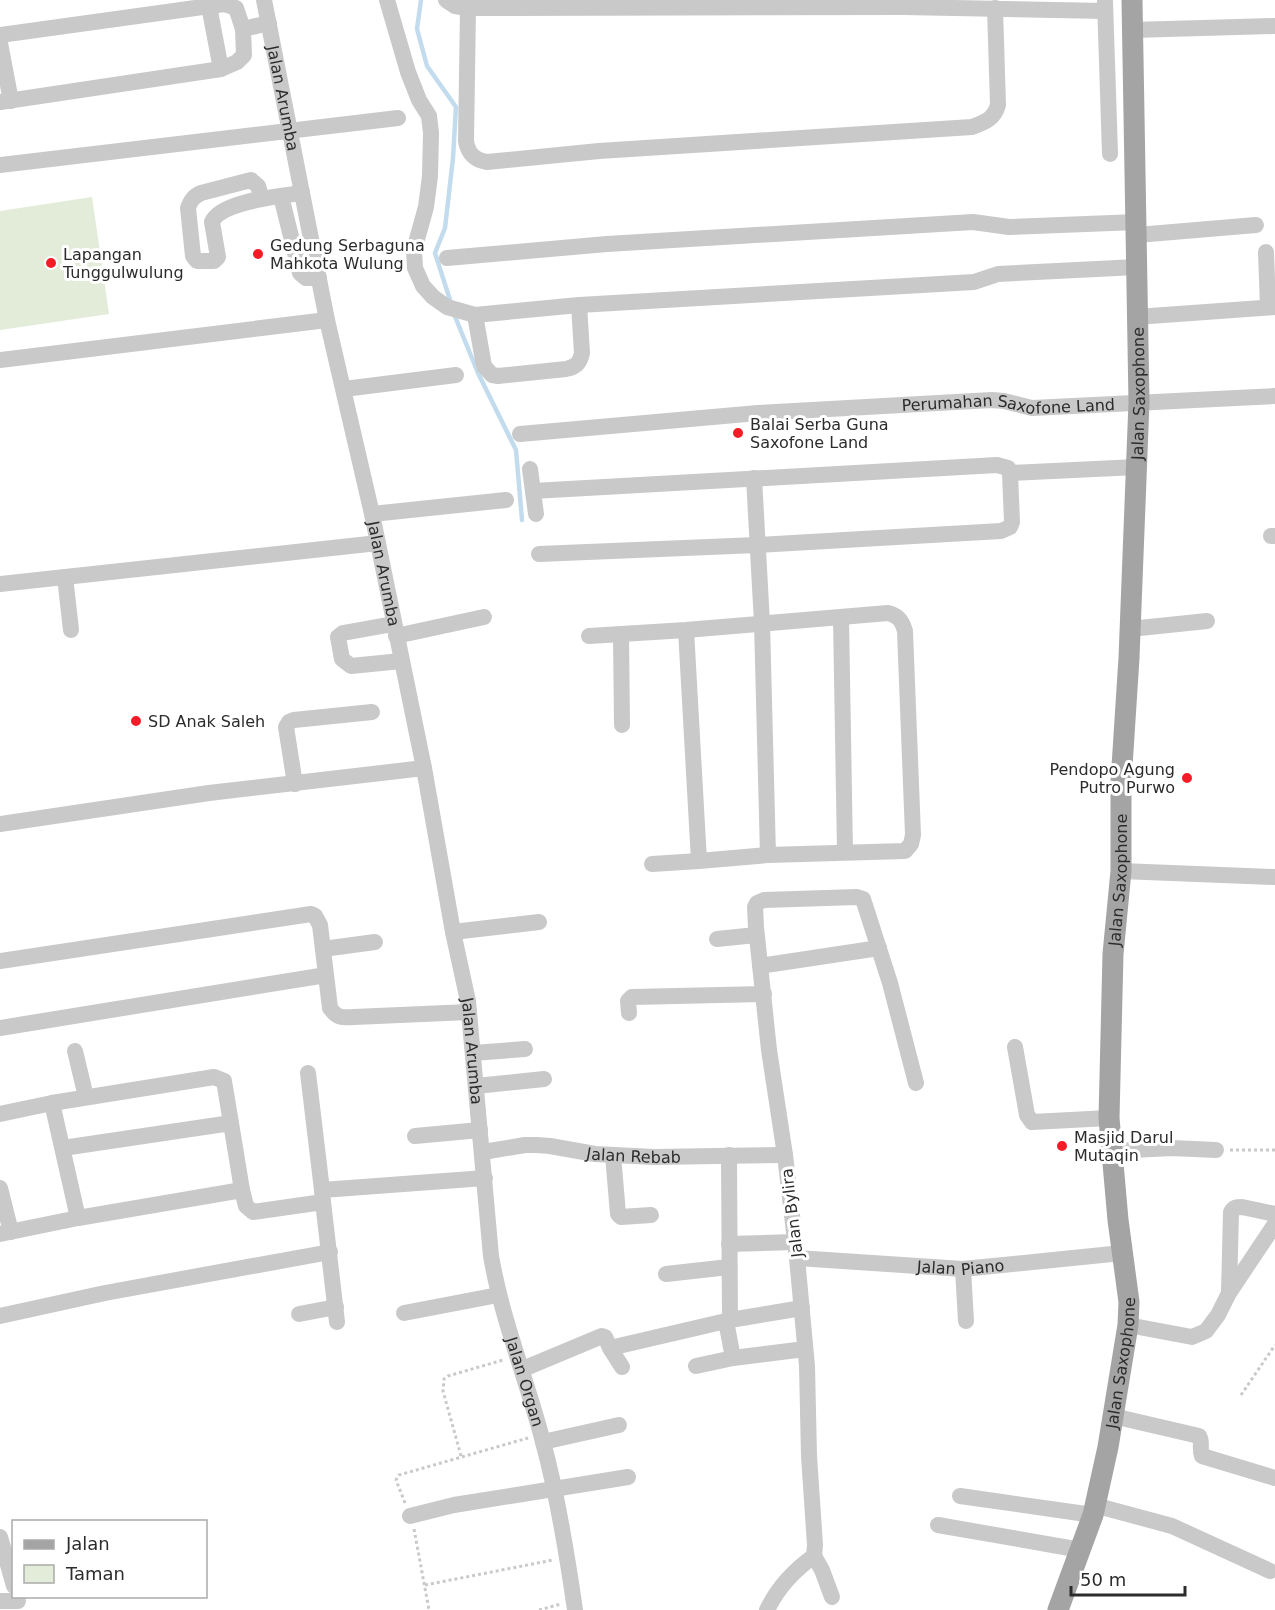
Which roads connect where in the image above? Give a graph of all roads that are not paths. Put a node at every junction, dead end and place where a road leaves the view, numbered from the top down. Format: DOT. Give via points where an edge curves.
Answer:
graph roads {
  1 [pos="264,0"];
  2 [pos="387,0"];
  3 [pos="446,0"];
  4 [pos="1132,0"];
  5 [pos="903,3"];
  6 [pos="1105,5"];
  7 [pos="209,6"];
  8 [pos="468,8"];
  9 [pos="995,8"];
  10 [pos="268,23"];
  11 [pos="1275,26"];
  12 [pos="243,29"];
  13 [pos="1132,30"];
  14 [pos="0,35"];
  15 [pos="0,43"];
  16 [pos="221,69"];
  17 [pos="6,101"];
  18 [pos="398,118"];
  19 [pos="288,130"];
  20 [pos="1110,154"];
  21 [pos="0,165"];
  22 [pos="302,193"];
  23 [pos="281,196"];
  24 [pos="262,199"];
  25 [pos="212,222"];
  26 [pos="189,224"];
  27 [pos="1256,225"];
  28 [pos="1137,229"];
  29 [pos="1266,252"];
  30 [pos="447,258"];
  31 [pos="1137,267"];
  32 [pos="319,278"];
  33 [pos="579,306"];
  34 [pos="1271,307"];
  35 [pos="470,313"];
  36 [pos="1136,317"];
  37 [pos="327,320"];
  38 [pos="0,360"];
  39 [pos="456,375"];
  40 [pos="345,389"];
  41 [pos="1275,396"];
  42 [pos="1139,402"];
  43 [pos="520,434"];
  44 [pos="1137,467"];
  45 [pos="530,469"];
  46 [pos="1010,473"];
  47 [pos="754,478"];
  48 [pos="533,491"];
  49 [pos="506,500"];
  50 [pos="372,514"];
  51 [pos="536,514"];
  52 [pos="378,543"];
  53 [pos="757,545"];
  54 [pos="539,554"];
  55 [pos="65,577"];
  56 [pos="0,584"];
  57 [pos="484,617"];
  58 [pos="841,618"];
  59 [pos="1207,621"];
  60 [pos="762,623"];
  61 [pos="1130,629"];
  62 [pos="71,630"];
  63 [pos="394,630"];
  64 [pos="686,630"];
  65 [pos="621,635"];
  66 [pos="590,636"];
  67 [pos="401,661"];
  68 [pos="372,712"];
  69 [pos="622,725"];
  70 [pos="424,768"];
  71 [pos="295,784"];
  72 [pos="0,824"];
  73 [pos="845,852"];
  74 [pos="768,855"];
  75 [pos="699,861"];
  76 [pos="652,864"];
  77 [pos="1120,871"];
  78 [pos="1275,877"];
  79 [pos="539,922"];
  80 [pos="453,932"];
  81 [pos="756,935"];
  82 [pos="717,939"];
  83 [pos="375,942"];
  84 [pos="879,948"];
  85 [pos="323,949"];
  86 [pos="0,961"];
  87 [pos="760,966"];
  88 [pos="326,975"];
  89 [pos="764,994"];
  90 [pos="469,1012"];
  91 [pos="629,1013"];
  92 [pos="0,1028"];
  93 [pos="1015,1047"];
  94 [pos="525,1049"];
  95 [pos="75,1051"];
  96 [pos="473,1053"];
  97 [pos="308,1073"];
  98 [pos="544,1079"];
  99 [pos="916,1083"];
  100 [pos="476,1086"];
  101 [pos="86,1097"];
  102 [pos="52,1103"];
  103 [pos="0,1114"];
  104 [pos="1109,1118"];
  105 [pos="231,1122"];
  106 [pos="480,1130"];
  107 [pos="415,1136"];
  108 [pos="63,1148"];
  109 [pos="1216,1150"];
  110 [pos="1112,1151"];
  111 [pos="483,1152"];
  112 [pos="613,1155"];
  113 [pos="729,1155"];
  114 [pos="785,1155"];
  115 [pos="485,1178"];
  116 [pos="0,1188"];
  117 [pos="242,1190"];
  118 [pos="322,1196"];
  119 [pos="1275,1214"];
  120 [pos="651,1215"];
  121 [pos="78,1218"];
  122 [pos="1275,1224"];
  123 [pos="5,1233"];
  124 [pos="729,1244"];
  125 [pos="796,1250"];
  126 [pos="330,1252"];
  127 [pos="1122,1253"];
  128 [pos="729,1267"];
  129 [pos="963,1269"];
  130 [pos="666,1274"];
  131 [pos="1229,1293"];
  132 [pos="498,1295"];
  133 [pos="802,1308"];
  134 [pos="404,1313"];
  135 [pos="299,1314"];
  136 [pos="0,1316"];
  137 [pos="728,1321"];
  138 [pos="966,1321"];
  139 [pos="1128,1325"];
  140 [pos="602,1341"];
  141 [pos="805,1349"];
  142 [pos="733,1358"];
  143 [pos="520,1362"];
  144 [pos="696,1366"];
  145 [pos="622,1367"];
  146 [pos="1113,1416"];
  147 [pos="619,1425"];
  148 [pos="542,1438"];
  149 [pos="627,1477"];
  150 [pos="1275,1478"];
  151 [pos="554,1490"];
  152 [pos="960,1496"];
  153 [pos="1093,1510"];
  154 [pos="410,1516"];
  155 [pos="938,1525"];
  156 [pos="0,1537"];
  157 [pos="1081,1550"];
  158 [pos="818,1562"];
  159 [pos="1270,1571"];
  160 [pos="12,1580"];
  161 [pos="832,1597"];
  162 [pos="17,1598"];
  163 [pos="0,1601"];
  164 [pos="575,1605"];
  165 [pos="767,1610"];
  166 [pos="1058,1610"];
  1 -- 10 [label="street, Jalan Arumba"];
  2 -- 35 [label="street" via="408,72 429,116 431,133 430,176 414,250 415,268 433,297 447,307"];
  3 -- 8 [label="street"];
  4 -- 13 [label="main road, Jalan Saxophone"];
  5 -- 8 [label="street"];
  5 -- 9 [label="street"];
  6 -- 9 [label="street"];
  6 -- 20 [label="street"];
  7 -- 12 [label="street" via="224,4 236,8"];
  7 -- 14 [label="street"];
  7 -- 16 [label="street"];
  8 -- 9 [label="street" via="466,141 474,158 487,162 972,127 987,121 998,105"];
  10 -- 12 [label="street"];
  10 -- 19 [label="street, Jalan Arumba"];
  11 -- 13 [label="street"];
  12 -- 16 [label="street" via="244,55"];
  13 -- 28 [label="main road, Jalan Saxophone"];
  15 -- 17 [label="street"];
  16 -- 17 [label="street"];
  18 -- 19 [label="street"];
  19 -- 21 [label="street"];
  19 -- 22 [label="street, Jalan Arumba"];
  22 -- 23 [label="street"];
  22 -- 32 [label="street, Jalan Arumba"];
  23 -- 24 [label="street"];
  23 -- 32 [label="street" via="300,273 306,278"];
  24 -- 25 [label="street" via="220,212"];
  24 -- 26 [label="street" via="258,186 251,180 201,193 190,201"];
  25 -- 26 [label="street"];
  25 -- 26 [label="street" via="218,257 203,262 193,256"];
  27 -- 28 [label="street"];
  28 -- 30 [label="street" via="1009,227 973,222 607,244"];
  28 -- 31 [label="main road, Jalan Saxophone"];
  29 -- 34 [label="street"];
  31 -- 33 [label="street" via="998,274 974,282"];
  31 -- 36 [label="main road, Jalan Saxophone"];
  32 -- 37 [label="street, Jalan Arumba"];
  33 -- 35 [label="street"];
  33 -- 35 [label="street" via="582,353 576,365 498,376 484,366"];
  34 -- 36 [label="street"];
  36 -- 42 [label="main road, Jalan Saxophone"];
  37 -- 38 [label="street"];
  37 -- 40 [label="street, Jalan Arumba"];
  39 -- 40 [label="street"];
  40 -- 50 [label="street, Jalan Arumba"];
  41 -- 42 [label="street, Perumahan Saxofone Land"];
  42 -- 43 [label="street, Perumahan Saxofone Land" via="1032,408 992,400 746,414"];
  42 -- 44 [label="main road, Jalan Saxophone"];
  44 -- 46 [label="street"];
  44 -- 61 [label="main road, Jalan Saxophone"];
  45 -- 48 [label="street"];
  46 -- 47 [label="street" via="1008,468 998,465"];
  46 -- 53 [label="street" via="1012,522 1006,530"];
  47 -- 48 [label="street"];
  47 -- 53 [label="street"];
  48 -- 51 [label="street"];
  49 -- 50 [label="street"];
  50 -- 52 [label="street, Jalan Arumba"];
  52 -- 55 [label="street"];
  52 -- 63 [label="street, Jalan Arumba"];
  53 -- 54 [label="street"];
  53 -- 60 [label="street"];
  55 -- 56 [label="street"];
  55 -- 62 [label="street"];
  57 -- 63 [label="street"];
  58 -- 60 [label="street"];
  58 -- 73 [label="street"];
  58 -- 73 [label="street" via="888,613 902,620 913,835 904,851"];
  59 -- 61 [label="street"];
  60 -- 64 [label="street"];
  60 -- 74 [label="street"];
  61 -- 77 [label="main road, Jalan Saxophone"];
  63 -- 67 [label="street, Jalan Arumba"];
  63 -- 67 [label="street" via="343,633 338,644 347,665"];
  64 -- 65 [label="street"];
  64 -- 75 [label="street"];
  65 -- 66 [label="street"];
  65 -- 69 [label="street"];
  67 -- 70 [label="street, Jalan Arumba"];
  68 -- 71 [label="street" via="289,722 286,727"];
  70 -- 71 [label="street"];
  70 -- 80 [label="street, Jalan Arumba"];
  71 -- 72 [label="street"];
  73 -- 74 [label="street"];
  74 -- 75 [label="street"];
  75 -- 76 [label="street"];
  77 -- 78 [label="street"];
  77 -- 104 [label="main road, Jalan Saxophone" via="1113,954"];
  79 -- 80 [label="street"];
  80 -- 90 [label="street, Jalan Arumba"];
  81 -- 82 [label="street"];
  81 -- 84 [label="street, Jalan Bylira" via="755,907 760,900 860,897"];
  81 -- 87 [label="street, Jalan Bylira"];
  83 -- 85 [label="street"];
  84 -- 87 [label="street"];
  84 -- 99 [label="street"];
  85 -- 86 [label="street" via="319,921 306,913"];
  85 -- 88 [label="street"];
  87 -- 89 [label="street, Jalan Bylira"];
  88 -- 90 [label="street" via="330,1008 340,1018"];
  88 -- 92 [label="street"];
  89 -- 91 [label="street" via="632,997 628,1001"];
  89 -- 114 [label="street, Jalan Bylira"];
  90 -- 96 [label="street, Jalan Arumba"];
  93 -- 104 [label="street" via="1021,1089 1032,1122"];
  94 -- 96 [label="street"];
  95 -- 101 [label="street"];
  96 -- 100 [label="street, Jalan Arumba"];
  97 -- 118 [label="street"];
  98 -- 100 [label="street"];
  100 -- 106 [label="street, Jalan Arumba"];
  101 -- 102 [label="street"];
  101 -- 105 [label="street" via="219,1077 227,1088"];
  102 -- 103 [label="street"];
  102 -- 108 [label="street"];
  104 -- 110 [label="main road, Jalan Saxophone"];
  105 -- 108 [label="street"];
  105 -- 117 [label="street"];
  106 -- 107 [label="street"];
  106 -- 111 [label="street, Jalan Arumba"];
  108 -- 121 [label="street"];
  109 -- 110 [label="street"];
  110 -- 127 [label="main road, Jalan Saxophone"];
  111 -- 112 [label="street, Jalan Rebab" via="537,1145"];
  111 -- 115 [label="street, Jalan Organ"];
  112 -- 113 [label="street, Jalan Rebab"];
  112 -- 120 [label="street" via="618,1214"];
  113 -- 114 [label="street, Jalan Rebab"];
  113 -- 124 [label="street"];
  114 -- 125 [label="street, Jalan Bylira"];
  115 -- 118 [label="street"];
  115 -- 132 [label="street, Jalan Organ"];
  116 -- 123 [label="street"];
  117 -- 118 [label="street" via="246,1206 253,1212"];
  117 -- 121 [label="street"];
  118 -- 126 [label="street"];
  119 -- 131 [label="street" via="1242,1207 1231,1212"];
  121 -- 123 [label="street"];
  122 -- 131 [label="street"];
  124 -- 125 [label="street, Jalan Piano"];
  124 -- 128 [label="street"];
  125 -- 129 [label="street, Jalan Piano"];
  125 -- 133 [label="street, Jalan Bylira"];
  126 -- 135 [label="street" via="336,1315"];
  126 -- 136 [label="street"];
  127 -- 129 [label="street, Jalan Piano"];
  127 -- 139 [label="main road, Jalan Saxophone"];
  128 -- 130 [label="street"];
  128 -- 137 [label="street"];
  129 -- 138 [label="street"];
  131 -- 139 [label="street" via="1209,1329 1202,1334 1192,1337"];
  132 -- 134 [label="street"];
  132 -- 143 [label="street, Jalan Organ"];
  133 -- 137 [label="street"];
  133 -- 141 [label="street, Jalan Bylira"];
  137 -- 140 [label="street"];
  137 -- 142 [label="street"];
  139 -- 146 [label="main road, Jalan Saxophone"];
  140 -- 143 [label="street"];
  140 -- 145 [label="street"];
  141 -- 142 [label="street"];
  141 -- 158 [label="street, Jalan Bylira"];
  142 -- 144 [label="street"];
  143 -- 148 [label="street, Jalan Organ"];
  146 -- 150 [label="street" via="1199,1436 1202,1456"];
  146 -- 153 [label="main road, Jalan Saxophone"];
  147 -- 148 [label="street"];
  148 -- 151 [label="street, Jalan Organ"];
  149 -- 151 [label="street"];
  151 -- 154 [label="street" via="454,1505"];
  151 -- 164 [label="street, Jalan Organ"];
  152 -- 153 [label="street"];
  153 -- 157 [label="main road, Jalan Saxophone"];
  153 -- 159 [label="street" via="1172,1526"];
  155 -- 157 [label="street"];
  156 -- 160 [label="street"];
  157 -- 166 [label="main road, Jalan Saxophone"];
  158 -- 161 [label="street"];
  158 -- 165 [label="street" via="796,1569"];
  162 -- 163 [label="street"];
}
